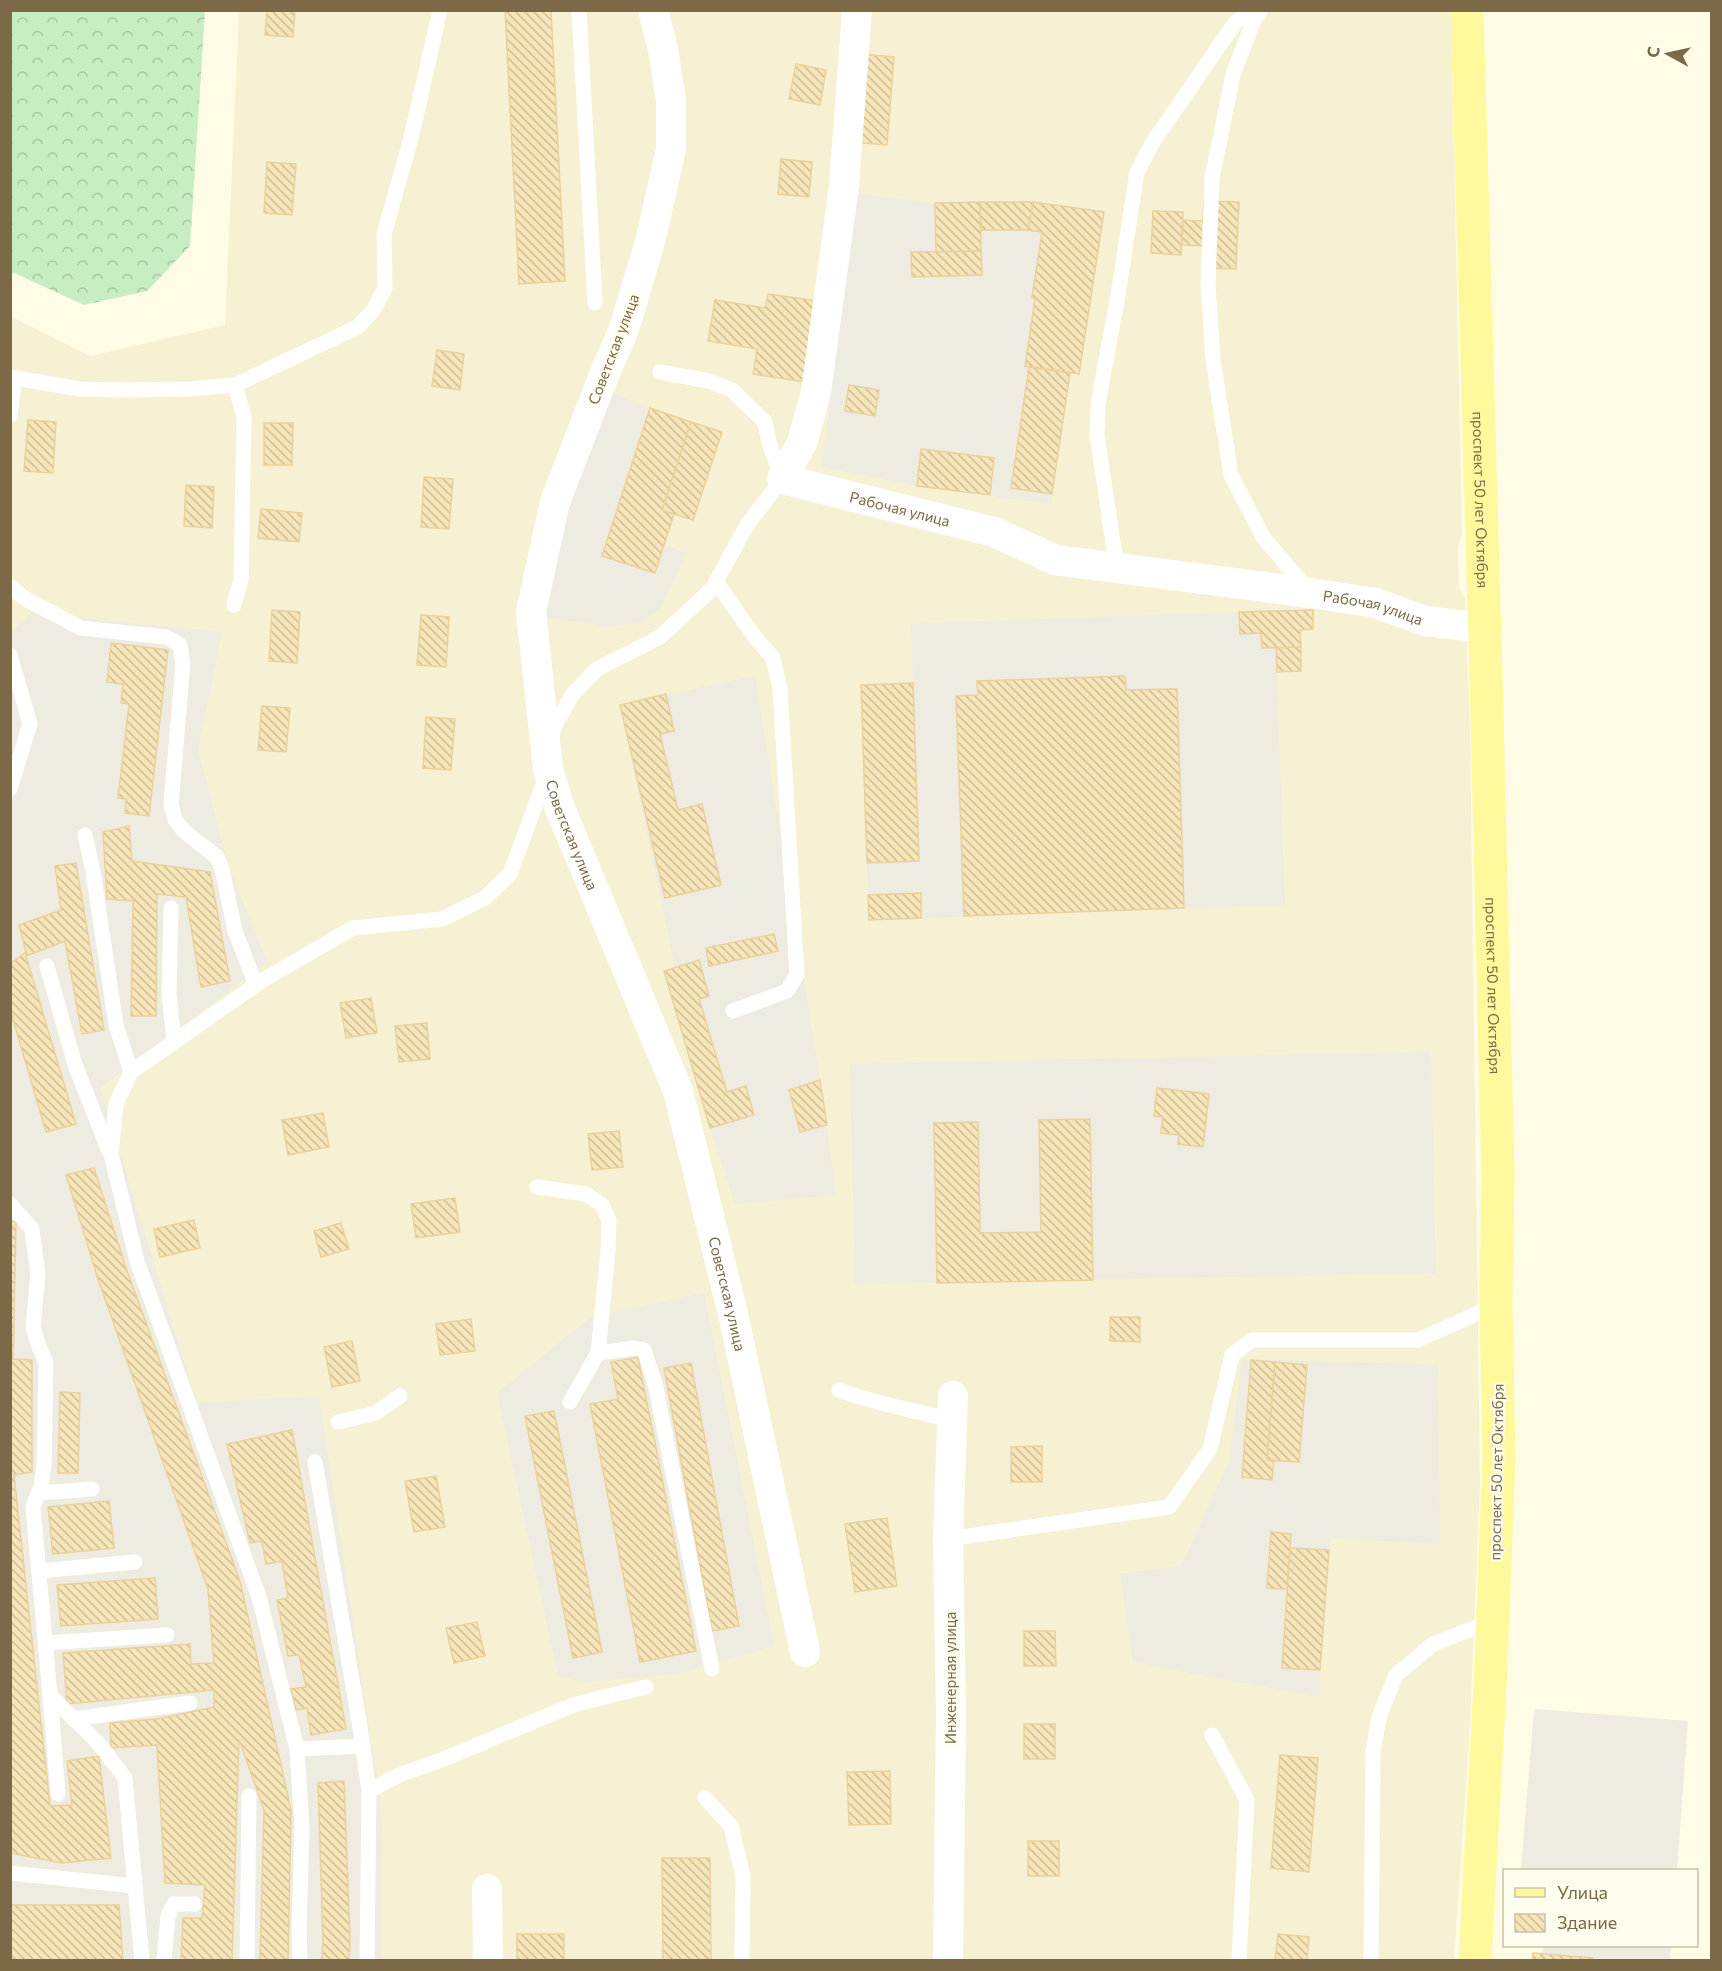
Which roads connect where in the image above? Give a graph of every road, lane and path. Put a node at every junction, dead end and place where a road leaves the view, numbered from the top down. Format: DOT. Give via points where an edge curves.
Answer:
graph roads {
  1 [pos="440,10"];
  2 [pos="579,10"];
  3 [pos="653,10"];
  4 [pos="857,10"];
  5 [pos="1253,10"];
  6 [pos="1261,10"];
  7 [pos="1467,10"];
  8 [pos="595,303"];
  9 [pos="660,372"];
  10 [pos="13,378"];
  11 [pos="235,385"];
  12 [pos="10,415"];
  13 [pos="782,479"];
  14 [pos="1117,569"];
  15 [pos="716,582"];
  16 [pos="10,586"];
  17 [pos="1311,593"];
  18 [pos="234,605"];
  19 [pos="1484,628"];
  20 [pos="10,655"];
  21 [pos="548,769"];
  22 [pos="10,789"];
  23 [pos="85,836"];
  24 [pos="171,908"];
  25 [pos="47,966"];
  26 [pos="256,985"];
  27 [pos="733,1011"];
  28 [pos="174,1041"];
  29 [pos="130,1072"];
  30 [pos="111,1154"];
  31 [pos="537,1187"];
  32 [pos="10,1204"];
  33 [pos="1496,1305"];
  34 [pos="598,1353"];
  35 [pos="839,1390"];
  36 [pos="400,1396"];
  37 [pos="570,1402"];
  38 [pos="953,1408"];
  39 [pos="338,1422"];
  40 [pos="315,1462"];
  41 [pos="92,1489"];
  42 [pos="39,1493"];
  43 [pos="948,1539"];
  44 [pos="135,1562"];
  45 [pos="39,1571"];
  46 [pos="1493,1621"];
  47 [pos="167,1635"];
  48 [pos="45,1643"];
  49 [pos="804,1652"];
  50 [pos="712,1669"];
  51 [pos="646,1687"];
  52 [pos="50,1695"];
  53 [pos="190,1703"];
  54 [pos="73,1719"];
  55 [pos="1212,1735"];
  56 [pos="363,1746"];
  57 [pos="297,1749"];
  58 [pos="369,1791"];
  59 [pos="58,1794"];
  60 [pos="249,1796"];
  61 [pos="705,1798"];
  62 [pos="10,1874"];
  63 [pos="135,1886"];
  64 [pos="487,1889"];
  65 [pos="194,1904"];
  66 [pos="142,1960"];
  67 [pos="164,1960"];
  68 [pos="247,1960"];
  69 [pos="300,1960"];
  70 [pos="366,1960"];
  71 [pos="488,1960"];
  72 [pos="742,1960"];
  73 [pos="948,1960"];
  74 [pos="1239,1960"];
  75 [pos="1371,1960"];
  76 [pos="1475,1960"];
  1 -- 11 [label="lane" via="384,234 385,288 374,309 358,327"];
  2 -- 8 [label="lane"];
  3 -- 21 [label="street, Советская улица" via="671,100 671,149 650,242 623,332 555,502 531,612"];
  4 -- 13 [label="street" via="844,186 816,392 802,443"];
  5 -- 14 [label="lane" via="1236,23 1153,142 1137,172 1098,404 1097,435"];
  6 -- 17 [label="lane" via="1233,74 1212,178 1208,284 1213,360 1231,476 1263,537"];
  7 -- 19 [label="main road, проспект 50 лет Октября"];
  9 -- 13 [label="lane" via="709,381 732,390 765,422"];
  10 -- 11 [label="lane" via="80,389"];
  10 -- 12 [label="lane"];
  11 -- 18 [label="lane" via="244,417 241,580"];
  13 -- 14 [label="street, Рабочая улица" via="994,532 1055,560"];
  13 -- 15 [label="lane" via="747,525"];
  14 -- 17 [label="street, Рабочая улица"];
  15 -- 21 [label="lane" via="660,637 597,669 572,695 554,727"];
  15 -- 27 [label="lane" via="773,658 780,689 797,975 787,991"];
  16 -- 26 [label="lane" via="24,598 81,628 166,637 180,645 183,664 171,804 184,831 217,857 235,931"];
  17 -- 19 [label="street, Рабочая улица" via="1376,603 1425,621"];
  19 -- 33 [label="main road, проспект 50 лет Октября" via="1498,1176"];
  20 -- 22 [label="lane" via="30,724"];
  21 -- 26 [label="lane" via="510,874 486,898 442,919 353,928"];
  21 -- 49 [label="street, Советская улица" via="559,806 678,1091 734,1318"];
  23 -- 29 [label="lane" via="116,1025"];
  24 -- 28 [label="lane" via="169,994"];
  25 -- 30 [label="lane" via="75,1065"];
  26 -- 28 [label="lane"];
  28 -- 29 [label="lane"];
  29 -- 30 [label="lane" via="116,1104"];
  30 -- 57 [label="lane" via="137,1261 259,1597"];
  31 -- 34 [label="lane" via="586,1194 602,1205 609,1220"];
  32 -- 42 [label="lane" via="32,1229 38,1275 33,1327 46,1362 44,1466"];
  33 -- 43 [label="lane" via="1418,1340 1252,1340 1232,1354 1210,1449 1169,1506"];
  33 -- 46 [label="main road, проспект 50 лет Октября" via="1499,1456"];
  34 -- 37 [label="lane"];
  34 -- 50 [label="lane" via="644,1350 655,1383"];
  35 -- 38 [label="lane" via="917,1411"];
  36 -- 39 [label="lane" via="376,1413"];
  38 -- 43 [label="street, Инженерная улица"];
  40 -- 56 [label="lane"];
  41 -- 42 [label="lane"];
  42 -- 45 [label="lane" via="33,1507"];
  43 -- 73 [label="street, Инженерная улица"];
  44 -- 45 [label="lane"];
  45 -- 48 [label="lane"];
  46 -- 75 [label="lane" via="1433,1644 1396,1675 1379,1717 1373,1751"];
  46 -- 76 [label="main road, проспект 50 лет Октября"];
  47 -- 48 [label="lane"];
  48 -- 52 [label="lane"];
  51 -- 58 [label="lane" via="573,1705 399,1775"];
  52 -- 54 [label="lane"];
  52 -- 59 [label="lane"];
  53 -- 54 [label="lane"];
  54 -- 63 [label="lane" via="100,1745 125,1778"];
  55 -- 74 [label="lane" via="1247,1800"];
  56 -- 57 [label="lane"];
  56 -- 58 [label="lane"];
  57 -- 69 [label="lane" via="302,1828"];
  58 -- 70 [label="lane"];
  60 -- 68 [label="lane"];
  61 -- 72 [label="lane" via="731,1826 743,1876"];
  62 -- 63 [label="lane"];
  63 -- 66 [label="lane"];
  64 -- 71 [label="street"];
  65 -- 67 [label="lane" via="174,1904 168,1916"];
}
